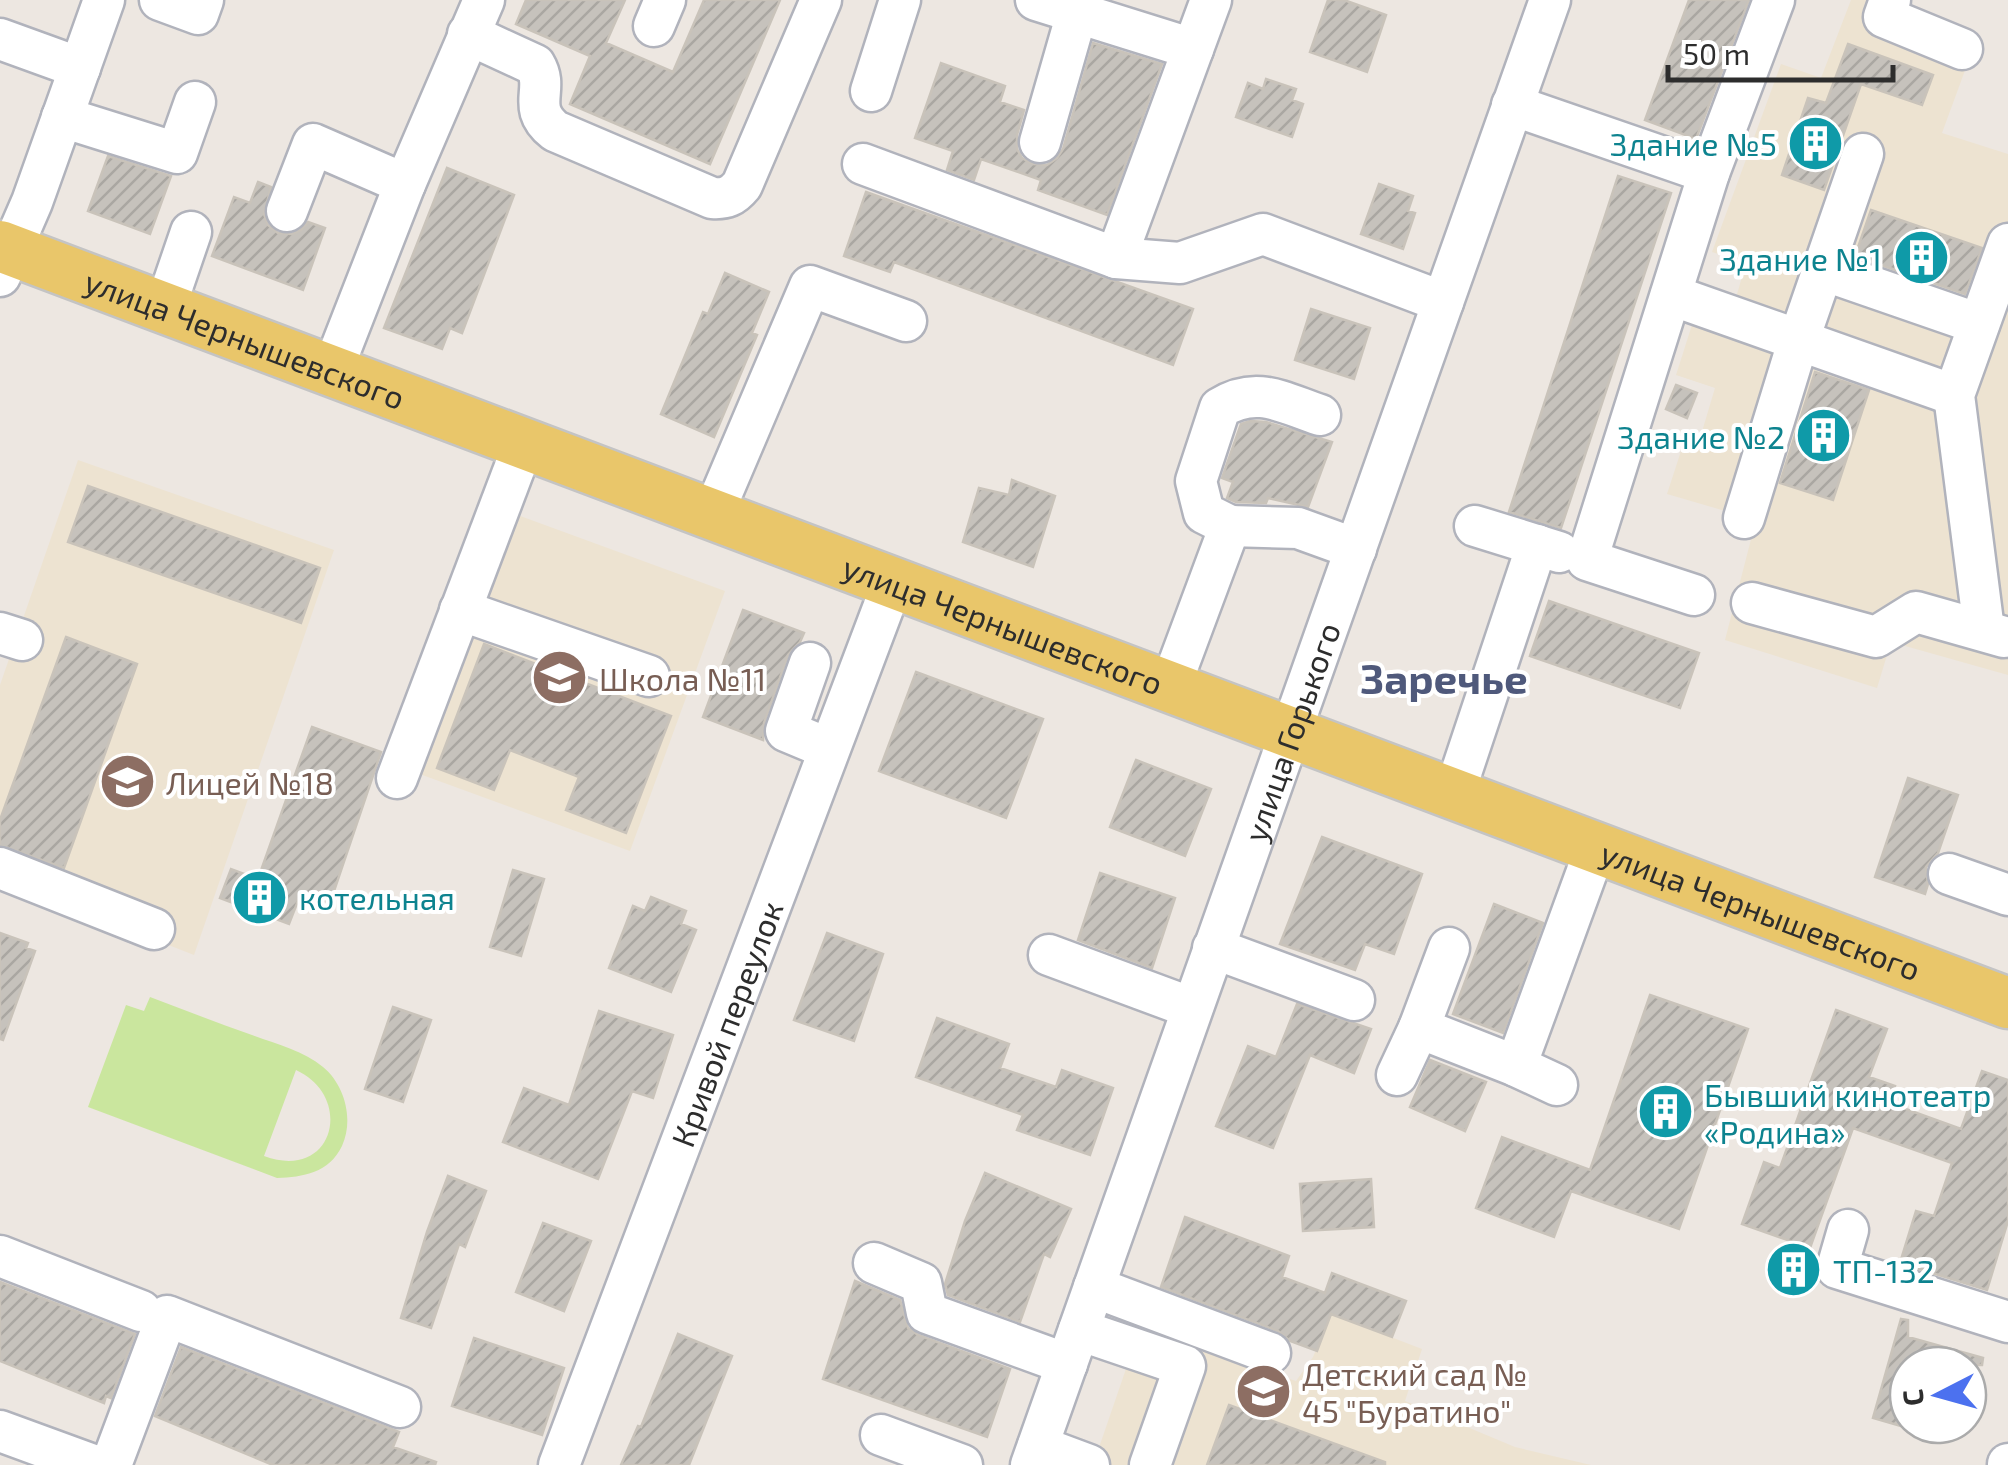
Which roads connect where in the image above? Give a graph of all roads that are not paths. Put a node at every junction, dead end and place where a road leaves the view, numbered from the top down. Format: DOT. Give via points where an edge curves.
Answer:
graph roads {
  1 [pos="104,0"];
  2 [pos="160,0"];
  3 [pos="204,0"];
  4 [pos="821,0"];
  5 [pos="900,0"];
  6 [pos="1036,0"];
  7 [pos="1211,0"];
  8 [pos="1550,0"];
  9 [pos="1774,0"];
  10 [pos="1890,0"];
  11 [pos="1093,11"];
  12 [pos="476,17"];
  13 [pos="0,39"];
  14 [pos="1193,49"];
  15 [pos="1962,49"];
  16 [pos="80,68"];
  17 [pos="871,91"];
  18 [pos="196,102"];
  19 [pos="1512,105"];
  20 [pos="62,117"];
  21 [pos="1040,142"];
  22 [pos="1863,154"];
  23 [pos="864,164"];
  24 [pos="1709,173"];
  25 [pos="405,184"];
  26 [pos="287,211"];
  27 [pos="192,232"];
  28 [pos="2008,244"];
  29 [pos="4,257"];
  30 [pos="1116,258"];
  31 [pos="1824,270"];
  32 [pos="1671,295"];
  33 [pos="1443,302"];
  34 [pos="165,308"];
  35 [pos="906,321"];
  36 [pos="1980,324"];
  37 [pos="1798,342"];
  38 [pos="332,371"];
  39 [pos="1954,395"];
  40 [pos="1320,415"];
  41 [pos="524,443"];
  42 [pos="713,514"];
  43 [pos="1744,518"];
  44 [pos="1230,526"];
  45 [pos="1474,526"];
  46 [pos="1536,545"];
  47 [pos="1356,549"];
  48 [pos="1586,560"];
  49 [pos="893,582"];
  50 [pos="1694,595"];
  51 [pos="1752,603"];
  52 [pos="460,610"];
  53 [pos="1996,634"];
  54 [pos="810,663"];
  55 [pos="649,676"];
  56 [pos="1170,687"];
  57 [pos="1291,732"];
  58 [pos="830,749"];
  59 [pos="397,778"];
  60 [pos="1454,794"];
  61 [pos="1596,848"];
  62 [pos="0,868"];
  63 [pos="1949,874"];
  64 [pos="0,895"];
  65 [pos="2008,895"];
  66 [pos="69,920"];
  67 [pos="154,929"];
  68 [pos="1213,948"];
  69 [pos="1449,948"];
  70 [pos="1049,955"];
  71 [pos="1354,1000"];
  72 [pos="2008,1003"];
  73 [pos="1192,1008"];
  74 [pos="1419,1028"];
  75 [pos="1516,1066"];
  76 [pos="1397,1075"];
  77 [pos="1558,1085"];
  78 [pos="1848,1230"];
  79 [pos="0,1256"];
  80 [pos="874,1263"];
  81 [pos="1094,1287"];
  82 [pos="141,1310"];
  83 [pos="2008,1322"];
  84 [pos="1073,1347"];
  85 [pos="1270,1353"];
  86 [pos="400,1408"];
  87 [pos="0,1431"];
  88 [pos="881,1434"];
  89 [pos="1035,1455"];
  90 [pos="93,1465"];
  91 [pos="111,1465"];
  92 [pos="559,1465"];
  93 [pos="962,1465"];
  94 [pos="1090,1465"];
  95 [pos="1150,1465"];
  1 -- 16 [label="street"];
  2 -- 3 [label="street" via="198,14"];
  4 -- 12 [label="street" via="742,184 720,199 554,130 540,114 535,65"];
  5 -- 17 [label="street"];
  6 -- 11 [label="street"];
  7 -- 14 [label="street"];
  8 -- 19 [label="street, улица Горького"];
  9 -- 24 [label="street"];
  10 -- 15 [label="street" via="1884,17"];
  11 -- 14 [label="street"];
  11 -- 21 [label="street"];
  12 -- 25 [label="street"];
  13 -- 16 [label="street"];
  14 -- 30 [label="street"];
  16 -- 20 [label="street"];
  18 -- 20 [label="street" via="177,153"];
  19 -- 24 [label="street"];
  19 -- 33 [label="street, улица Горького"];
  20 -- 29 [label="street"];
  22 -- 31 [label="street"];
  23 -- 30 [label="street"];
  24 -- 32 [label="street"];
  25 -- 26 [label="street" via="314,144"];
  25 -- 38 [label="street"];
  27 -- 34 [label="street"];
  28 -- 36 [label="street"];
  29 -- 34 [label="main road, улица Чернышевского"];
  30 -- 33 [label="street" via="1180,263 1263,234"];
  31 -- 36 [label="street"];
  31 -- 37 [label="street"];
  32 -- 37 [label="street"];
  32 -- 48 [label="street"];
  33 -- 47 [label="street, улица Горького"];
  34 -- 38 [label="main road, улица Чернышевского"];
  35 -- 42 [label="street" via="810,286"];
  36 -- 39 [label="street"];
  37 -- 39 [label="street"];
  37 -- 43 [label="street"];
  38 -- 41 [label="main road, улица Чернышевского"];
  39 -- 53 [label="street"];
  40 -- 44 [label="street" via="1259,395 1220,408 1196,481 1204,513"];
  41 -- 42 [label="main road, улица Чернышевского"];
  41 -- 52 [label="street"];
  42 -- 49 [label="main road, улица Чернышевского"];
  44 -- 47 [label="street" via="1298,528"];
  44 -- 56 [label="street"];
  45 -- 46 [label="street"];
  46 -- 48 [label="street"];
  46 -- 60 [label="street"];
  47 -- 57 [label="street, улица Горького"];
  48 -- 50 [label="street"];
  49 -- 56 [label="main road, улица Чернышевского"];
  49 -- 58 [label="street, Кривой переулок"];
  51 -- 53 [label="street" via="1876,637 1916,612"];
  52 -- 55 [label="street"];
  52 -- 59 [label="street"];
  54 -- 58 [label="street" via="786,731"];
  56 -- 57 [label="main road, улица Чернышевского"];
  57 -- 60 [label="main road, улица Чернышевского"];
  57 -- 68 [label="street, улица Горького"];
  58 -- 92 [label="street, Кривой переулок"];
  60 -- 61 [label="main road, улица Чернышевского"];
  61 -- 72 [label="main road, улица Чернышевского"];
  61 -- 75 [label="street"];
  62 -- 67 [label="street"];
  63 -- 65 [label="street"];
  64 -- 66 [label="street"];
  68 -- 71 [label="street"];
  68 -- 73 [label="street, улица Горького"];
  69 -- 74 [label="street"];
  70 -- 73 [label="street"];
  73 -- 81 [label="street, улица Горького"];
  74 -- 75 [label="street"];
  74 -- 76 [label="street"];
  75 -- 77 [label="street"];
  78 -- 83 [label="street" via="1837,1268"];
  79 -- 82 [label="street"];
  80 -- 84 [label="street" via="921,1283 927,1313"];
  81 -- 84 [label="street, улица Горького"];
  81 -- 85 [label="street"];
  84 -- 89 [label="street, улица Горького"];
  84 -- 95 [label="street" via="1186,1366"];
  86 -- 91 [label="street" via="167,1316"];
  87 -- 90 [label="street"];
  88 -- 93 [label="street"];
  89 -- 94 [label="street"];
}
